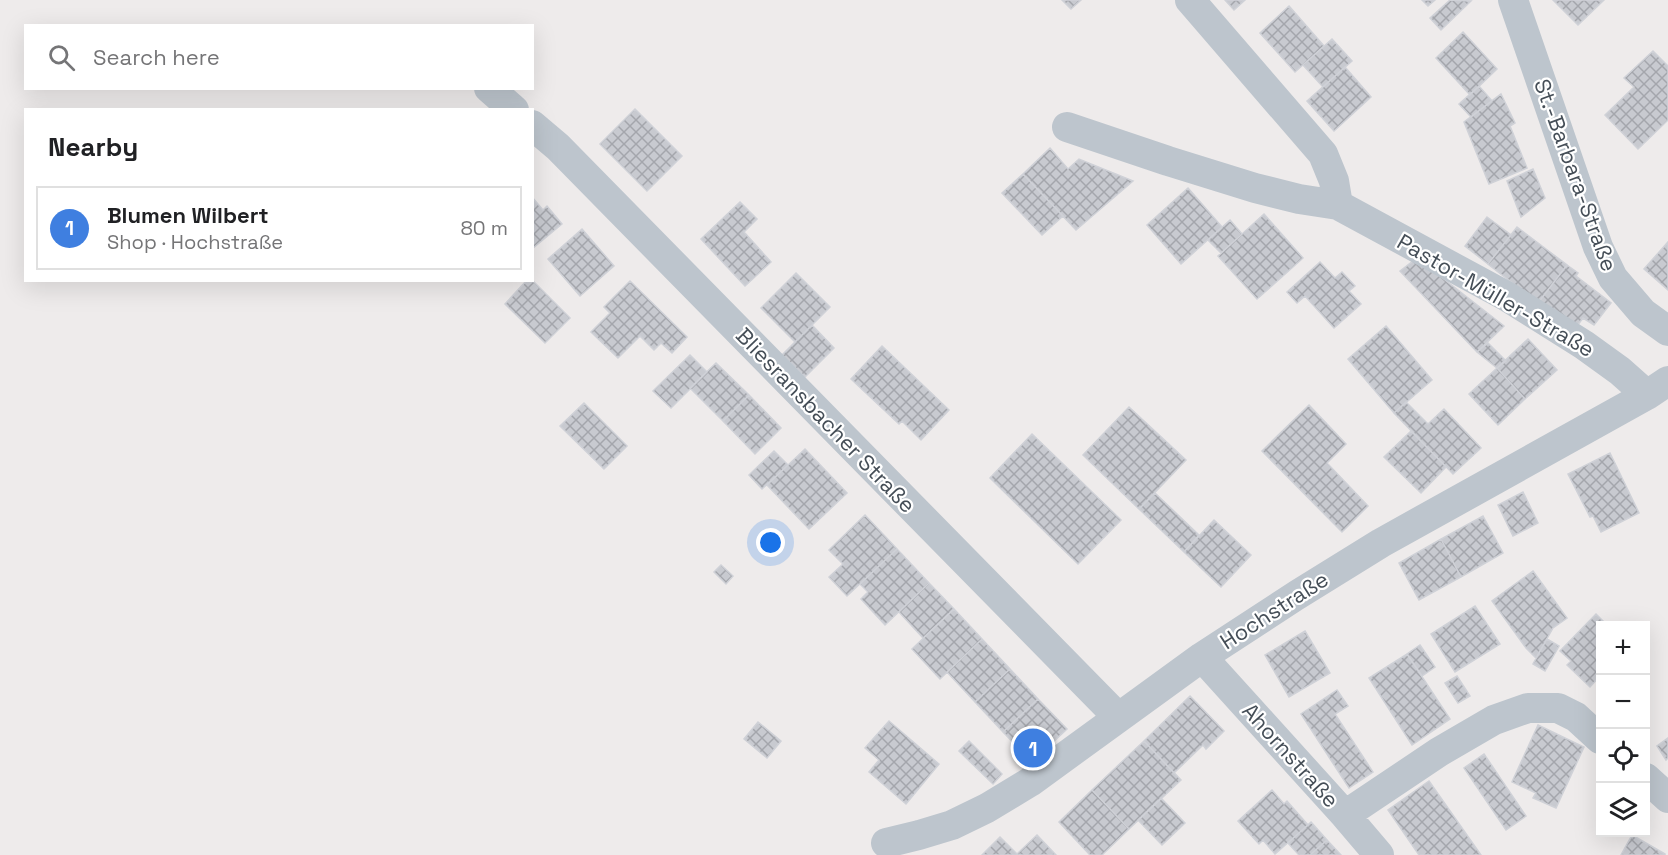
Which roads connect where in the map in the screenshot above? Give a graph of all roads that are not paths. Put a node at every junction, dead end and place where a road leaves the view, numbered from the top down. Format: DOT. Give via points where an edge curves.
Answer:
graph roads {
  1 [pos="1190,0"];
  2 [pos="1513,0"];
  3 [pos="491,90"];
  4 [pos="512,108"];
  5 [pos="534,127"];
  6 [pos="1067,127"];
  7 [pos="1338,205"];
  8 [pos="1668,331"];
  9 [pos="1658,388"];
  10 [pos="1202,657"];
  11 [pos="1118,717"];
  12 [pos="1596,735"];
  13 [pos="1650,782"];
  14 [pos="1668,798"];
  15 [pos="1345,815"];
  16 [pos="886,843"];
  17 [pos="1379,855"];
  1 -- 7 [label="street" via="1323,154"];
  2 -- 8 [label="street, St.-Barbara-Straße" via="1613,278 1643,313"];
  3 -- 4 [label="street"];
  5 -- 11 [label="street, Bliesransbacher Straße"];
  6 -- 7 [label="street, Pastor-Müller-Straße" via="1255,188"];
  7 -- 9 [label="street, Pastor-Müller-Straße" via="1506,296 1620,371"];
  9 -- 10 [label="street, Hochstraße" via="1380,543"];
  10 -- 11 [label="street, Hochstraße"];
  10 -- 15 [label="street, Ahornstraße"];
  11 -- 16 [label="street, Hochstraße" via="1030,782 987,808 952,825"];
  12 -- 15 [label="street" via="1576,717 1558,708 1528,708 1494,720 1439,752"];
  13 -- 14 [label="street"];
  15 -- 17 [label="street, Ahornstraße"];
}
